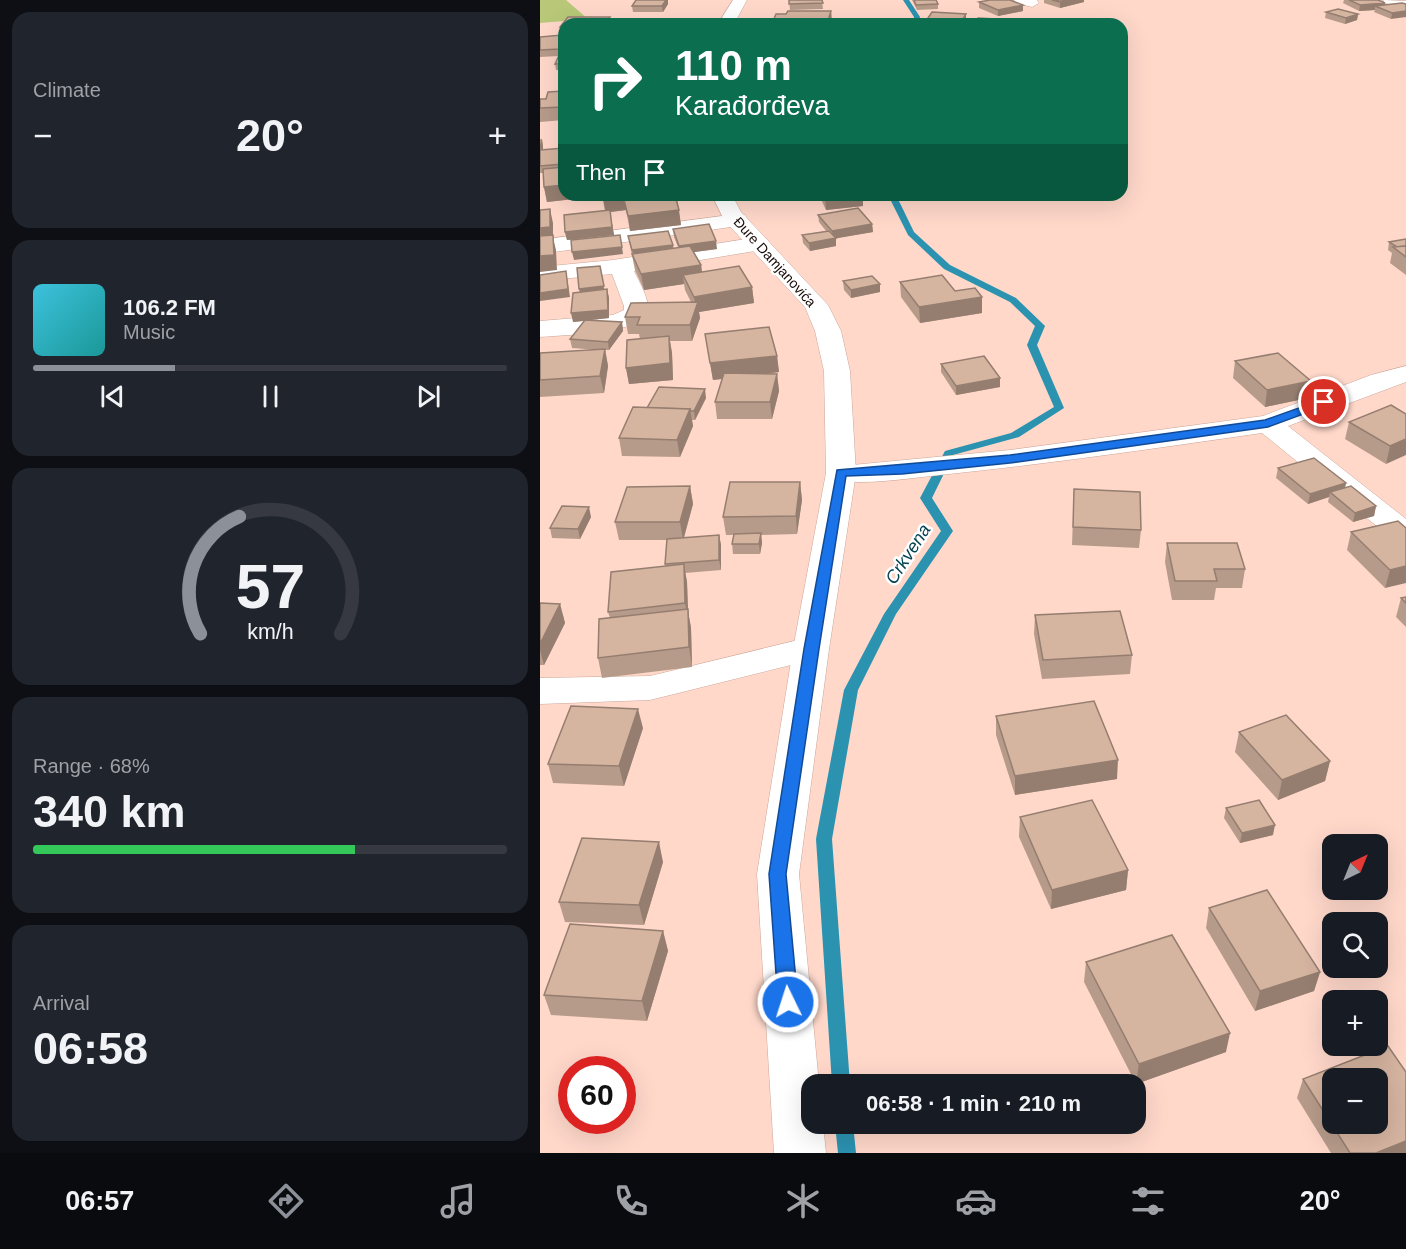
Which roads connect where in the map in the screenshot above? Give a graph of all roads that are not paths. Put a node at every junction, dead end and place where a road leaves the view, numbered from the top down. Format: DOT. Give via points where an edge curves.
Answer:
graph roads {
  1 [pos="740,0"];
  2 [pos="1390,0"];
  3 [pos="1406,6"];
  4 [pos="730,18"];
  5 [pos="726,201"];
  6 [pos="737,220"];
  7 [pos="759,244"];
  8 [pos="540,247"];
  9 [pos="621,266"];
  10 [pos="540,274"];
  11 [pos="540,329"];
  12 [pos="1406,374"];
  13 [pos="1268,424"];
  14 [pos="841,473"];
  15 [pos="1394,514"];
  16 [pos="1406,534"];
  17 [pos="811,649"];
  18 [pos="540,691"];
  19 [pos="800,1153"];
  1 -- 4 [label="street"];
  2 -- 3 [label="street"];
  5 -- 6 [label="street, Đure Damjanovića"];
  6 -- 7 [label="street, Đure Damjanovića"];
  6 -- 8 [label="street"];
  7 -- 9 [label="street"];
  7 -- 14 [label="street, Đure Damjanovića" via="816,305 828,331 837,371"];
  9 -- 10 [label="street"];
  9 -- 11 [label="street" via="636,314 619,322"];
  12 -- 13 [label="street"];
  13 -- 14 [label="street" via="1010,459"];
  13 -- 15 [label="street"];
  14 -- 17 [label="street, Đure Damjanovića"];
  15 -- 16 [label="street"];
  17 -- 18 [label="street" via="650,688"];
  17 -- 19 [label="street, Đure Damjanovića" via="778,874"];
}
